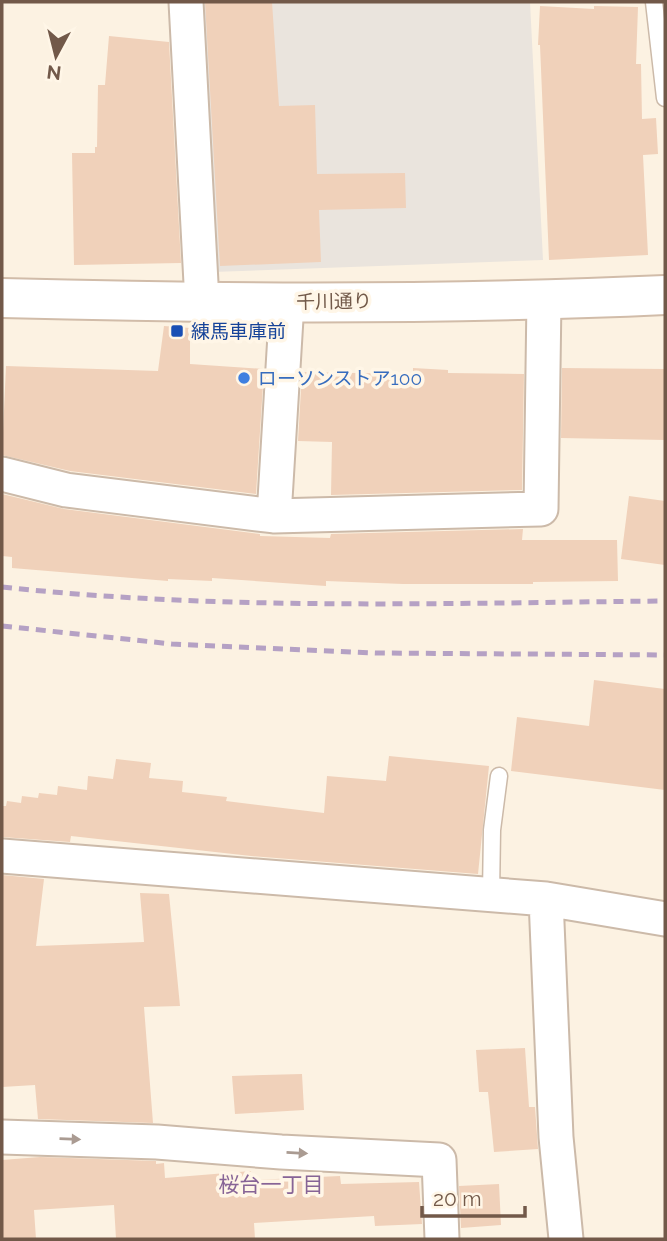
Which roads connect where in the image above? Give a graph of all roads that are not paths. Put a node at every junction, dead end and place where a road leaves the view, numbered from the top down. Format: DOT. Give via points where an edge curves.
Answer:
graph roads {
  1 [pos="186,2"];
  2 [pos="654,2"];
  3 [pos="665,98"];
  4 [pos="665,295"];
  5 [pos="2,298"];
  6 [pos="544,299"];
  7 [pos="202,302"];
  8 [pos="287,302"];
  9 [pos="2,474"];
  10 [pos="274,516"];
  11 [pos="499,775"];
  12 [pos="2,856"];
  13 [pos="491,894"];
  14 [pos="546,899"];
  15 [pos="665,919"];
  16 [pos="2,1137"];
  17 [pos="442,1239"];
  18 [pos="566,1239"];
  1 -- 7 [label="street"];
  2 -- 3 [label="lane"];
  4 -- 6 [label="main road, 千川通り"];
  5 -- 7 [label="main road, 千川通り"];
  6 -- 8 [label="main road, 千川通り"];
  6 -- 10 [label="street" via="541,509"];
  7 -- 8 [label="main road, 千川通り"];
  8 -- 10 [label="street"];
  9 -- 10 [label="street" via="66,490"];
  11 -- 13 [label="lane"];
  12 -- 13 [label="street"];
  13 -- 14 [label="street"];
  14 -- 15 [label="street"];
  14 -- 18 [label="street" via="556,1137"];
  16 -- 17 [label="street, one-way" via="439,1160"];
}
